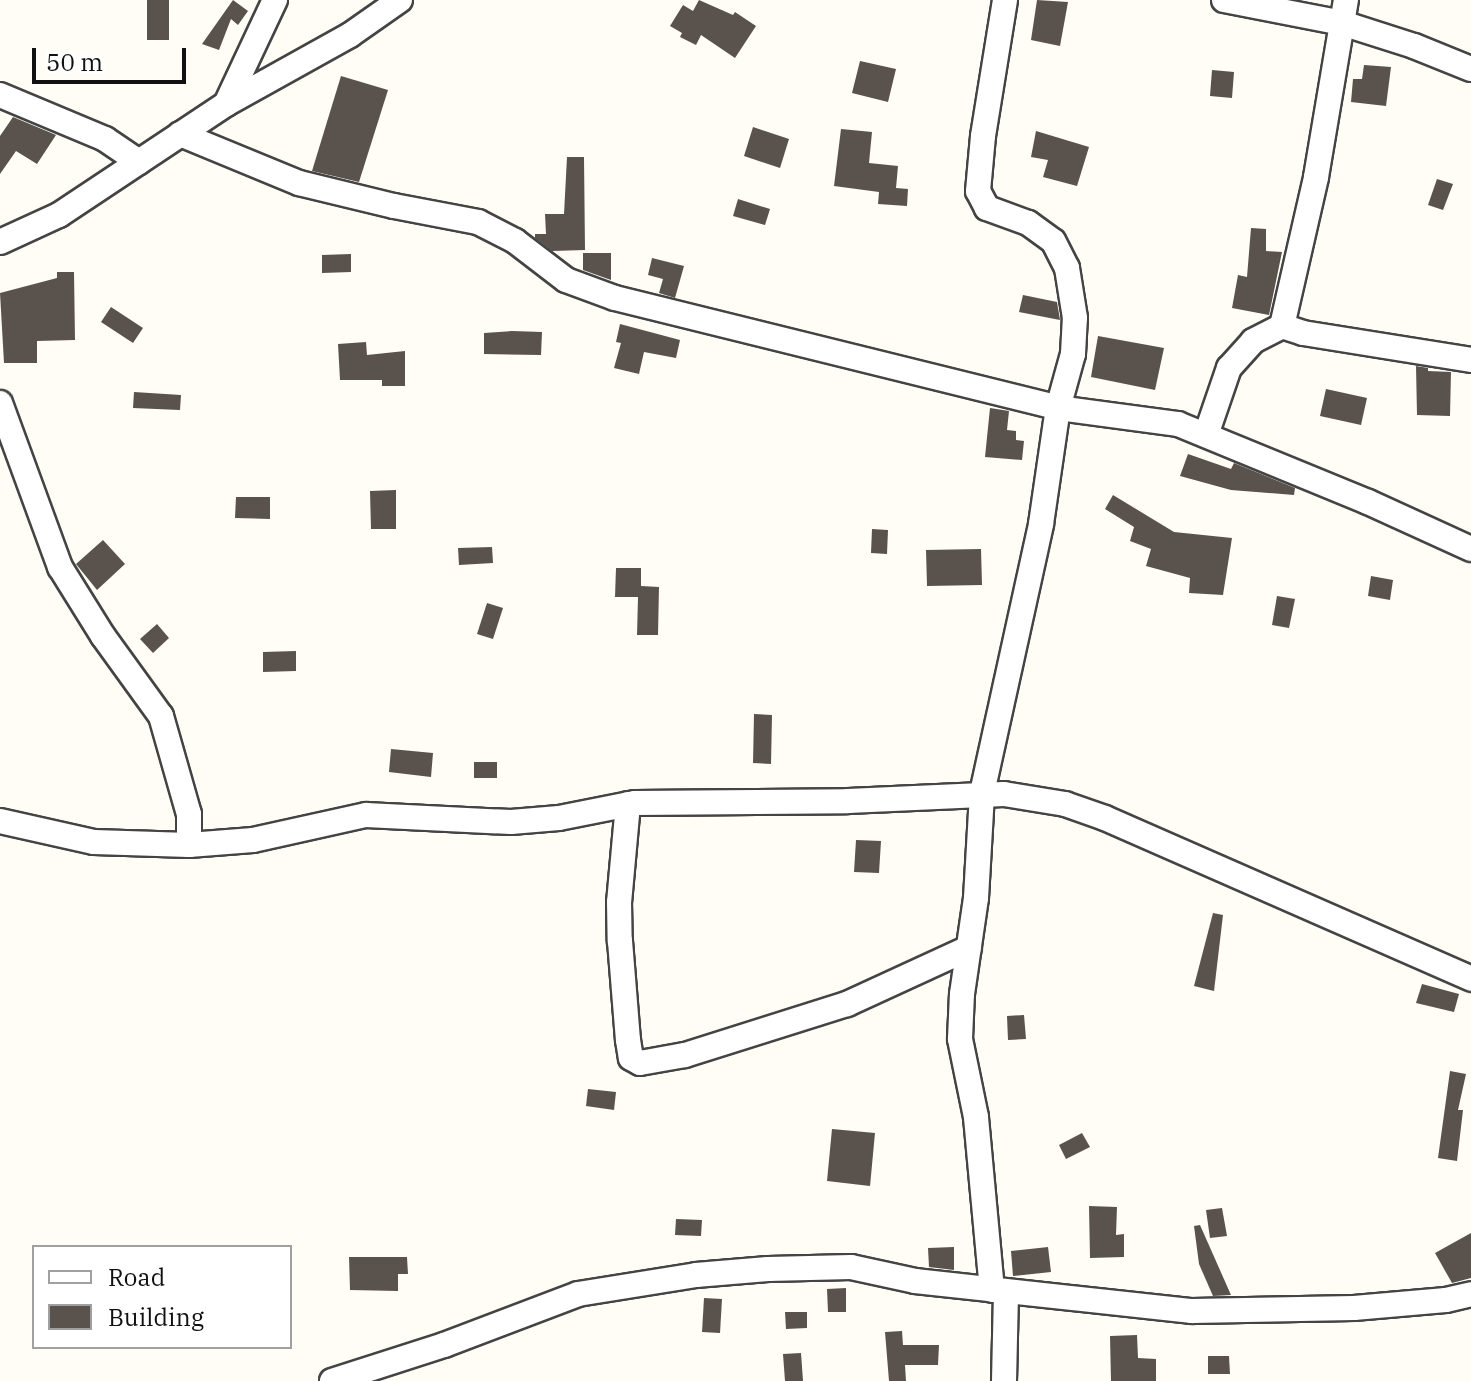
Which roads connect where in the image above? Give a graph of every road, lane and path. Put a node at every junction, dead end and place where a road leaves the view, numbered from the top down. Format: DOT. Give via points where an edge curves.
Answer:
graph roads {
  1 [pos="275,0"];
  2 [pos="400,0"];
  3 [pos="1005,0"];
  4 [pos="1224,0"];
  5 [pos="1344,12"];
  6 [pos="1471,69"];
  7 [pos="0,95"];
  8 [pos="226,104"];
  9 [pos="180,134"];
  10 [pos="139,162"];
  11 [pos="0,242"];
  12 [pos="1282,326"];
  13 [pos="1471,360"];
  14 [pos="0,403"];
  15 [pos="1058,408"];
  16 [pos="1206,435"];
  17 [pos="1471,549"];
  18 [pos="982,793"];
  19 [pos="628,804"];
  20 [pos="0,821"];
  21 [pos="189,845"];
  22 [pos="969,948"];
  23 [pos="1471,979"];
  24 [pos="999,1291"];
  25 [pos="1471,1294"];
  26 [pos="332,1381"];
  27 [pos="1004,1381"];
  1 -- 8 [label="street"];
  2 -- 8 [label="street" via="350,35"];
  3 -- 15 [label="street" via="978,191 987,208 1044,232 1067,268 1074,292 1073,354"];
  4 -- 5 [label="street"];
  5 -- 6 [label="street"];
  5 -- 12 [label="street" via="1316,177"];
  7 -- 10 [label="street" via="105,139"];
  8 -- 9 [label="street"];
  9 -- 10 [label="street"];
  9 -- 15 [label="street" via="299,183 478,222 515,241 566,280 615,298"];
  10 -- 11 [label="street" via="59,215"];
  12 -- 13 [label="street"];
  12 -- 16 [label="street" via="1253,341 1229,368"];
  14 -- 21 [label="street" via="60,567 161,716 189,814"];
  15 -- 16 [label="street" via="1158,419"];
  15 -- 18 [label="street" via="1041,524"];
  16 -- 17 [label="street"];
  18 -- 19 [label="street"];
  18 -- 22 [label="street"];
  18 -- 23 [label="street" via="1065,804 1105,818"];
  19 -- 21 [label="street" via="511,822 366,815 241,842"];
  19 -- 22 [label="street" via="620,941 628,1040 631,1058 640,1063 685,1055 847,1004"];
  20 -- 21 [label="street" via="94,842"];
  22 -- 24 [label="street" via="960,1039"];
  24 -- 25 [label="street" via="1192,1311 1398,1305"];
  24 -- 26 [label="street" via="851,1267 696,1275 578,1294"];
  24 -- 27 [label="street"];
}
